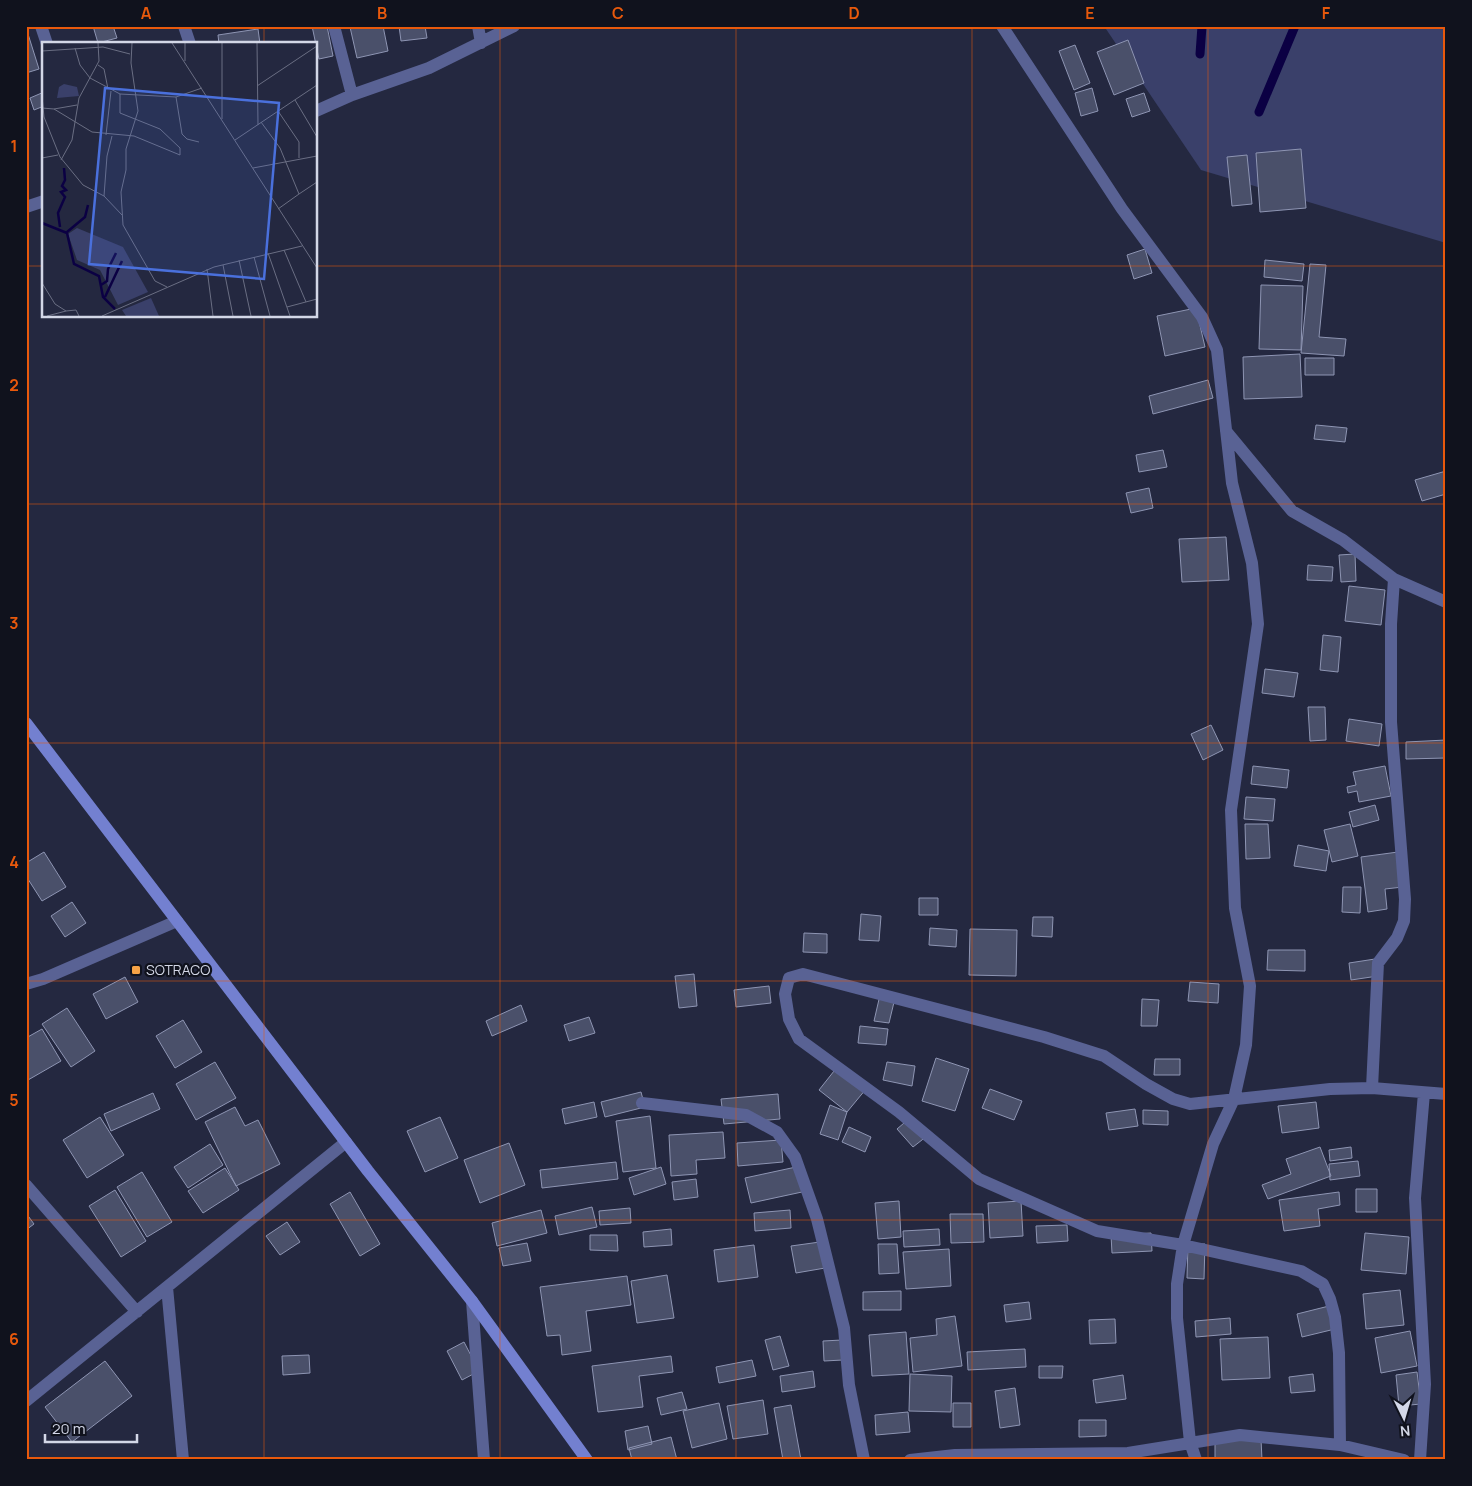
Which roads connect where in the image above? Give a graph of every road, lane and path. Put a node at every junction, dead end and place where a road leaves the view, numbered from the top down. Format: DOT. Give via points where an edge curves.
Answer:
graph roads {
  1 [pos="41,26"];
  2 [pos="184,26"];
  3 [pos="334,26"];
  4 [pos="478,26"];
  5 [pos="514,26"];
  6 [pos="1002,26"];
  7 [pos="46,42"];
  8 [pos="189,42"];
  9 [pos="481,43"];
  10 [pos="352,95"];
  11 [pos="318,110"];
  12 [pos="42,202"];
  13 [pos="26,206"];
  14 [pos="1226,431"];
  15 [pos="1394,579"];
  16 [pos="1446,602"];
  17 [pos="26,723"];
  18 [pos="177,921"];
  19 [pos="26,984"];
  20 [pos="1372,1088"];
  21 [pos="1424,1092"];
  22 [pos="1446,1094"];
  23 [pos="1234,1099"];
  24 [pos="642,1103"];
  25 [pos="346,1142"];
  26 [pos="26,1185"];
  27 [pos="1184,1245"];
  28 [pos="167,1287"];
  29 [pos="472,1301"];
  30 [pos="136,1312"];
  31 [pos="26,1401"];
  32 [pos="1190,1442"];
  33 [pos="1340,1445"];
  34 [pos="183,1460"];
  35 [pos="484,1460"];
  36 [pos="587,1460"];
  37 [pos="864,1460"];
  38 [pos="910,1460"];
  39 [pos="1196,1460"];
  40 [pos="1404,1460"];
  41 [pos="1420,1460"];
  1 -- 7 [label="street"];
  2 -- 8 [label="street"];
  3 -- 10 [label="street"];
  4 -- 9 [label="street"];
  5 -- 9 [label="street"];
  6 -- 14 [label="street" via="1122,209 1202,317 1217,350"];
  9 -- 10 [label="street" via="429,68"];
  10 -- 11 [label="street"];
  12 -- 13 [label="street"];
  14 -- 15 [label="street" via="1292,511 1343,540"];
  14 -- 23 [label="street" via="1232,483 1252,563 1258,624 1231,810 1235,908 1250,986 1246,1044"];
  15 -- 16 [label="street"];
  15 -- 20 [label="street" via="1391,722 1405,899 1404,921 1397,938 1378,963"];
  17 -- 18 [label="street"];
  18 -- 19 [label="street"];
  18 -- 25 [label="street"];
  20 -- 21 [label="street"];
  20 -- 23 [label="street"];
  21 -- 22 [label="street"];
  21 -- 41 [label="street" via="1415,1198 1425,1384"];
  23 -- 27 [label="street" via="1213,1144"];
  23 -- 27 [label="street" via="1190,1104 1173,1099 1096,1053 803,974 789,978 785,994 789,1019 799,1039 899,1112 979,1179 1097,1231"];
  24 -- 37 [label="street" via="746,1115 777,1132 795,1157 817,1219 840,1310 849,1385"];
  25 -- 28 [label="street"];
  25 -- 29 [label="street"];
  26 -- 30 [label="street"];
  27 -- 32 [label="street" via="1177,1284 1177,1318"];
  27 -- 33 [label="street" via="1301,1271 1323,1284 1335,1317"];
  28 -- 30 [label="street"];
  28 -- 34 [label="street"];
  29 -- 35 [label="street"];
  29 -- 36 [label="street"];
  30 -- 31 [label="street"];
  32 -- 33 [label="street" via="1240,1435"];
  32 -- 38 [label="street" via="1128,1453 955,1455"];
  32 -- 39 [label="street"];
  33 -- 40 [label="street"];
}
